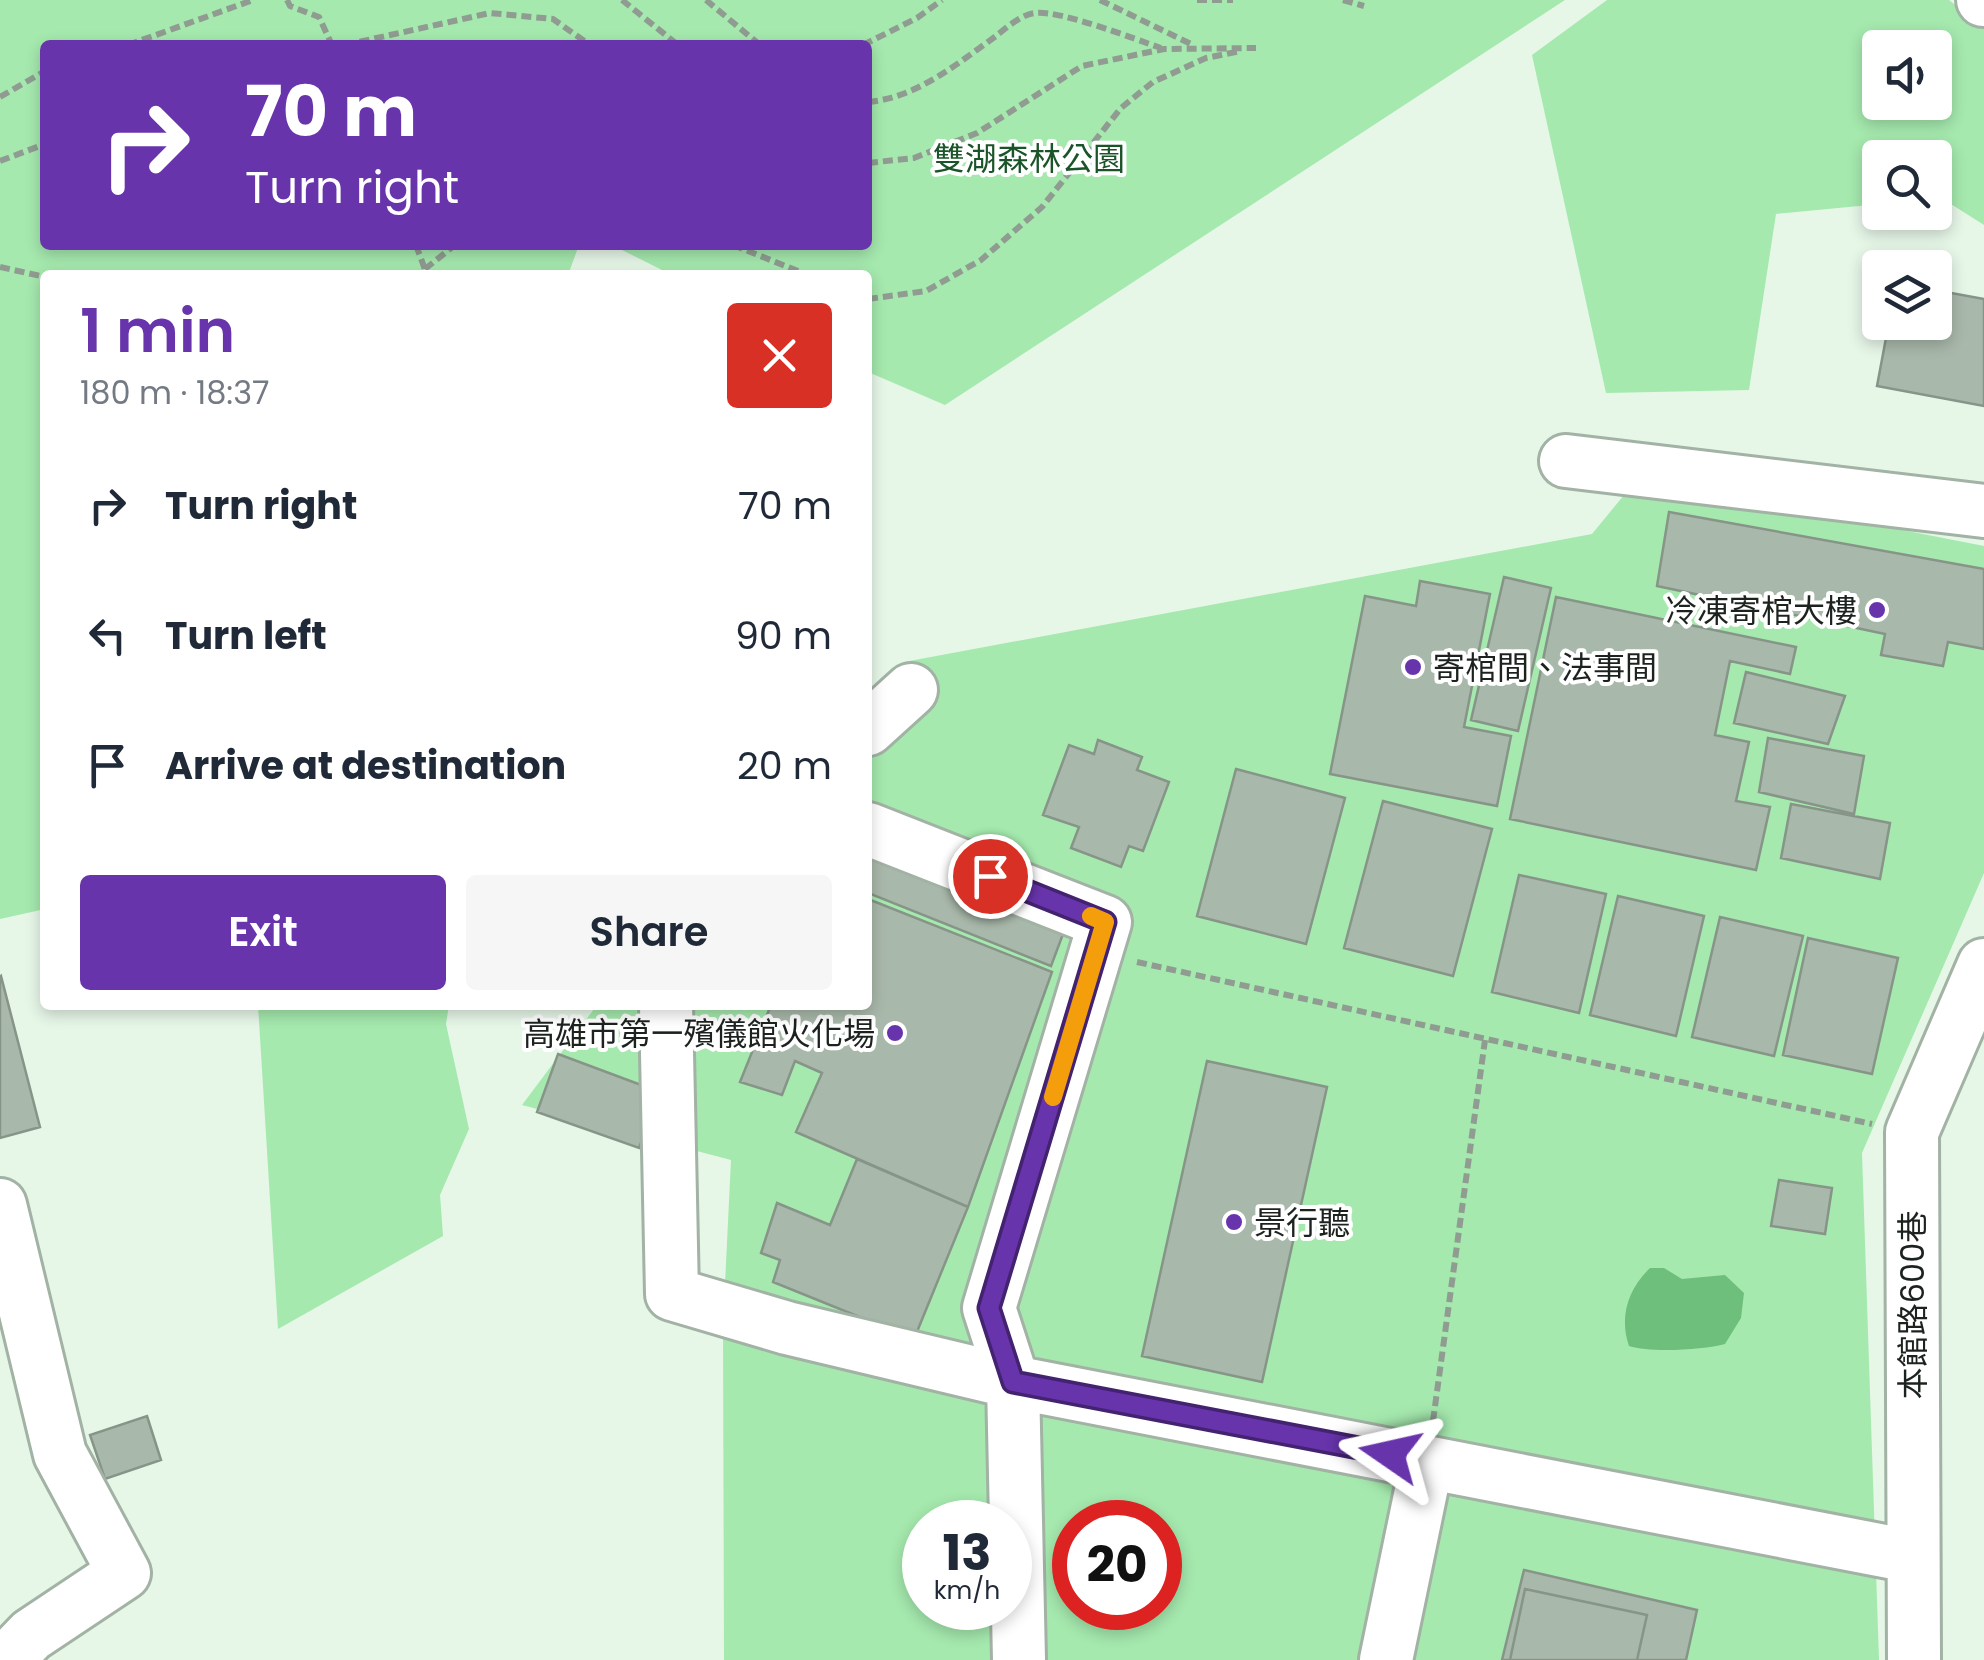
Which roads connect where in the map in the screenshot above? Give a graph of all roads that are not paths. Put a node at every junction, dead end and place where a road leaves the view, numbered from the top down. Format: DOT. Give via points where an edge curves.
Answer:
graph roads {
  1 [pos="1566,462"];
  2 [pos="1984,511"];
  3 [pos="910,690"];
  4 [pos="872,726"];
  5 [pos="872,831"];
  6 [pos="1984,966"];
  7 [pos="666,1010"];
  8 [pos="0,1205"];
  9 [pos="1013,1382"];
  10 [pos="1428,1462"];
  11 [pos="1910,1556"];
  12 [pos="7,1660"];
  13 [pos="1019,1660"];
  14 [pos="1386,1660"];
  15 [pos="1914,1660"];
  1 -- 2 [label="street"];
  3 -- 4 [label="street"];
  5 -- 9 [label="street" via="1105,922 989,1308"];
  6 -- 11 [label="street, 本館路600巷" via="1912,1132"];
  7 -- 9 [label="street" via="672,1294"];
  8 -- 12 [label="street" via="60,1454 124,1573 31,1635"];
  9 -- 10 [label="street"];
  9 -- 13 [label="street"];
  10 -- 11 [label="street"];
  10 -- 14 [label="street"];
  11 -- 15 [label="street, 本館路600巷"];
}
